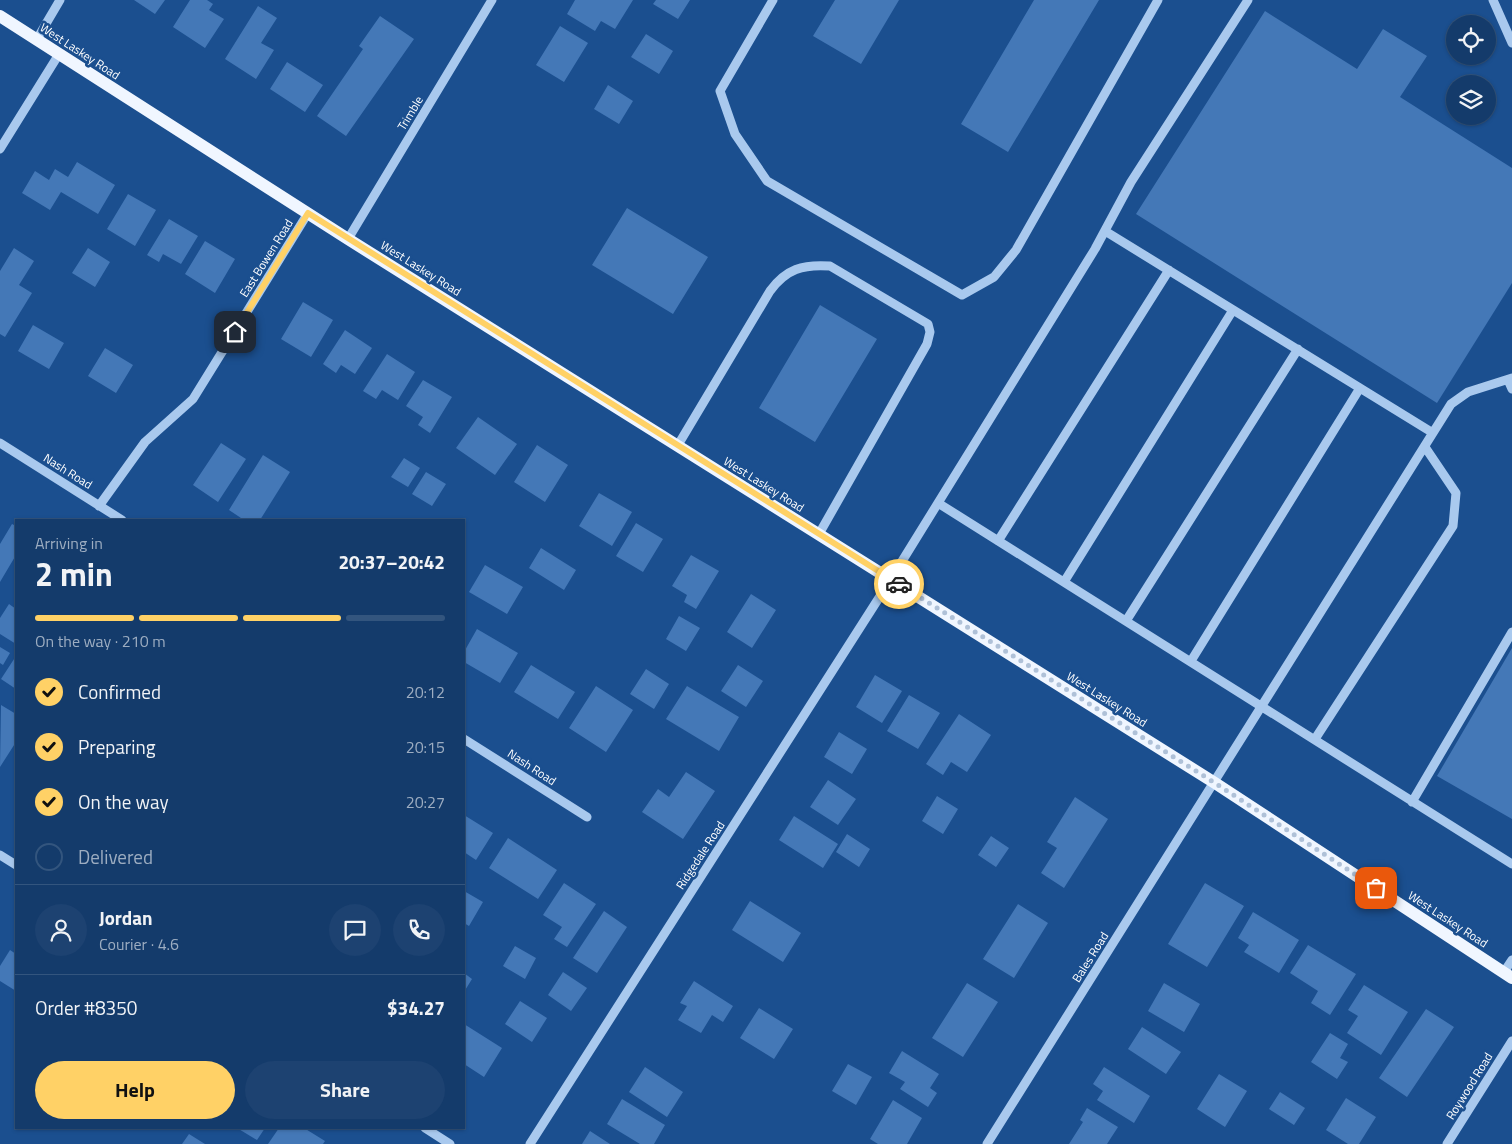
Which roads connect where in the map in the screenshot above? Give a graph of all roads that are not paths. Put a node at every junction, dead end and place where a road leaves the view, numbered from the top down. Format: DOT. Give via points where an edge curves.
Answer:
graph roads {
  1 [pos="60,0"];
  2 [pos="492,0"];
  3 [pos="773,0"];
  4 [pos="1158,0"];
  5 [pos="1248,0"];
  6 [pos="1493,0"];
  7 [pos="0,16"];
  8 [pos="37,39"];
  9 [pos="1512,43"];
  10 [pos="59,54"];
  11 [pos="0,149"];
  12 [pos="308,213"];
  13 [pos="1105,231"];
  14 [pos="348,239"];
  15 [pos="1169,270"];
  16 [pos="1233,310"];
  17 [pos="1298,349"];
  18 [pos="1510,379"];
  19 [pos="1360,388"];
  20 [pos="1512,389"];
  21 [pos="1433,433"];
  22 [pos="0,443"];
  23 [pos="678,445"];
  24 [pos="1425,447"];
  25 [pos="938,503"];
  26 [pos="100,506"];
  27 [pos="120,519"];
  28 [pos="819,534"];
  29 [pos="998,541"];
  30 [pos="891,579"];
  31 [pos="1064,582"];
  32 [pos="1126,621"];
  33 [pos="1512,632"];
  34 [pos="1191,661"];
  35 [pos="1263,706"];
  36 [pos="1315,739"];
  37 [pos="465,740"];
  38 [pos="1215,783"];
  39 [pos="1412,802"];
  40 [pos="587,817"];
  41 [pos="0,855"];
  42 [pos="15,864"];
  43 [pos="1512,864"];
  44 [pos="1512,960"];
  45 [pos="1508,975"];
  46 [pos="1512,1042"];
  47 [pos="427,1129"];
  48 [pos="450,1144"];
  49 [pos="530,1144"];
  50 [pos="987,1144"];
  51 [pos="1447,1144"];
  1 -- 8 [label="street"];
  2 -- 14 [label="street, Trimble"];
  3 -- 4 [label="street" via="720,91 735,134 767,181 962,295 994,277 1016,250"];
  5 -- 13 [label="street, Ridgedale Road" via="1131,182"];
  6 -- 9 [label="street"];
  7 -- 8 [label="main road, West Laskey Road"];
  8 -- 10 [label="main road, West Laskey Road"];
  10 -- 11 [label="street"];
  10 -- 12 [label="main road, West Laskey Road"];
  12 -- 14 [label="main road, West Laskey Road"];
  12 -- 26 [label="street, East Bowen Road" via="194,399 145,442"];
  13 -- 15 [label="street"];
  13 -- 25 [label="street, Ridgedale Road"];
  14 -- 23 [label="main road, West Laskey Road"];
  15 -- 16 [label="street"];
  15 -- 29 [label="street"];
  16 -- 17 [label="street"];
  16 -- 31 [label="street"];
  17 -- 19 [label="street"];
  17 -- 32 [label="street"];
  18 -- 20 [label="street"];
  18 -- 21 [label="street, Bales Road" via="1468,392 1452,404"];
  19 -- 21 [label="street"];
  19 -- 34 [label="street"];
  21 -- 24 [label="street, Bales Road"];
  22 -- 26 [label="street, Nash Road"];
  23 -- 28 [label="main road, West Laskey Road"];
  23 -- 28 [label="street" via="770,291 780,277 796,269 830,266 928,324 927,344"];
  24 -- 35 [label="street, Bales Road"];
  24 -- 36 [label="street" via="1456,493 1453,526"];
  25 -- 29 [label="street"];
  25 -- 30 [label="street, Ridgedale Road"];
  26 -- 27 [label="street, Nash Road"];
  28 -- 30 [label="main road, West Laskey Road"];
  29 -- 31 [label="street"];
  30 -- 38 [label="main road, West Laskey Road"];
  30 -- 49 [label="street, Ridgedale Road"];
  31 -- 32 [label="street"];
  32 -- 34 [label="street"];
  33 -- 39 [label="street"];
  34 -- 35 [label="street"];
  35 -- 36 [label="street"];
  35 -- 38 [label="street, Bales Road"];
  36 -- 39 [label="street"];
  37 -- 40 [label="street, Nash Road"];
  38 -- 45 [label="main road, West Laskey Road"];
  38 -- 50 [label="street, Bales Road"];
  39 -- 43 [label="street"];
  41 -- 42 [label="street"];
  44 -- 45 [label="street"];
  46 -- 51 [label="street, Roywood Road"];
  47 -- 48 [label="street"];
}
